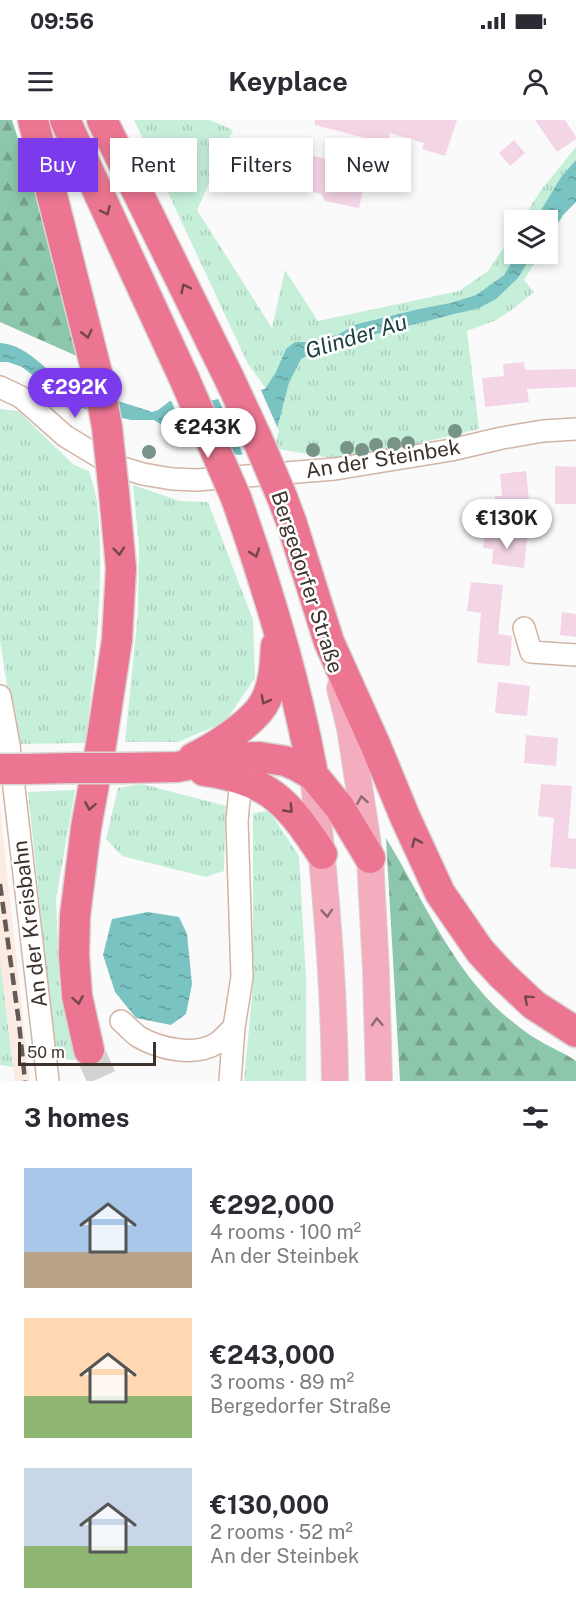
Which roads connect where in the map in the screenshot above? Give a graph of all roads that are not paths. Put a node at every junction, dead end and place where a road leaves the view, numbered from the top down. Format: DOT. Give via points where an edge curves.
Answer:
graph roads {
  1 [pos="33,120"];
  2 [pos="65,120"];
  3 [pos="102,120"];
  4 [pos="0,387"];
  5 [pos="576,429"];
  6 [pos="278,622"];
  7 [pos="524,628"];
  8 [pos="329,642"];
  9 [pos="576,655"];
  10 [pos="0,696"];
  11 [pos="177,766"];
  12 [pos="14,769"];
  13 [pos="313,776"];
  14 [pos="241,778"];
  15 [pos="322,854"];
  16 [pos="370,858"];
  17 [pos="122,1021"];
  18 [pos="234,1027"];
  19 [pos="576,1032"];
  20 [pos="89,1050"];
  21 [pos="335,1077"];
  22 [pos="379,1077"];
  23 [pos="48,1081"];
  24 [pos="230,1081"];
  1 -- 20 [label="highway, one-way, bridge" via="97,373 107,427 121,568 117,640 75,916 77,996"];
  2 -- 6 [label="highway, Bergedorfer Straße, one-way, bridge" via="236,498"];
  8 -- 3 [label="highway, Bergedorfer Straße, one-way, bridge" via="291,521 256,436"];
  4 -- 5 [label="street, An der Steinbek" via="21,397 64,436 113,465 172,479 335,469 543,431"];
  6 -- 11 [label="highway, one-way" via="273,677 264,704 222,741"];
  6 -- 13 [label="highway, Bergedorfer Straße"];
  7 -- 9 [label="street" via="531,652"];
  16 -- 8 [label="main road, Bergedorfer Straße, one-way" via="350,728"];
  19 -- 8 [label="highway, one-way" via="534,1005 503,976 480,951 440,893"];
  10 -- 23 [label="street, An der Kreisbahn"];
  11 -- 12 [label="highway, bridge"];
  11 -- 13 [label="highway" via="259,757 285,761"];
  11 -- 14 [label="highway"];
  13 -- 15 [label="main road, Bergedorfer Straße"];
  13 -- 16 [label="highway" via="340,808"];
  14 -- 15 [label="highway, one-way" via="282,802"];
  14 -- 18 [label="street" via="237,821 242,977"];
  15 -- 21 [label="main road, Bergedorfer Straße, one-way"];
  22 -- 16 [label="main road, Bergedorfer Straße, one-way"];
  17 -- 18 [label="street" via="138,1036 158,1046 181,1050 207,1048"];
  18 -- 24 [label="street"];
}
